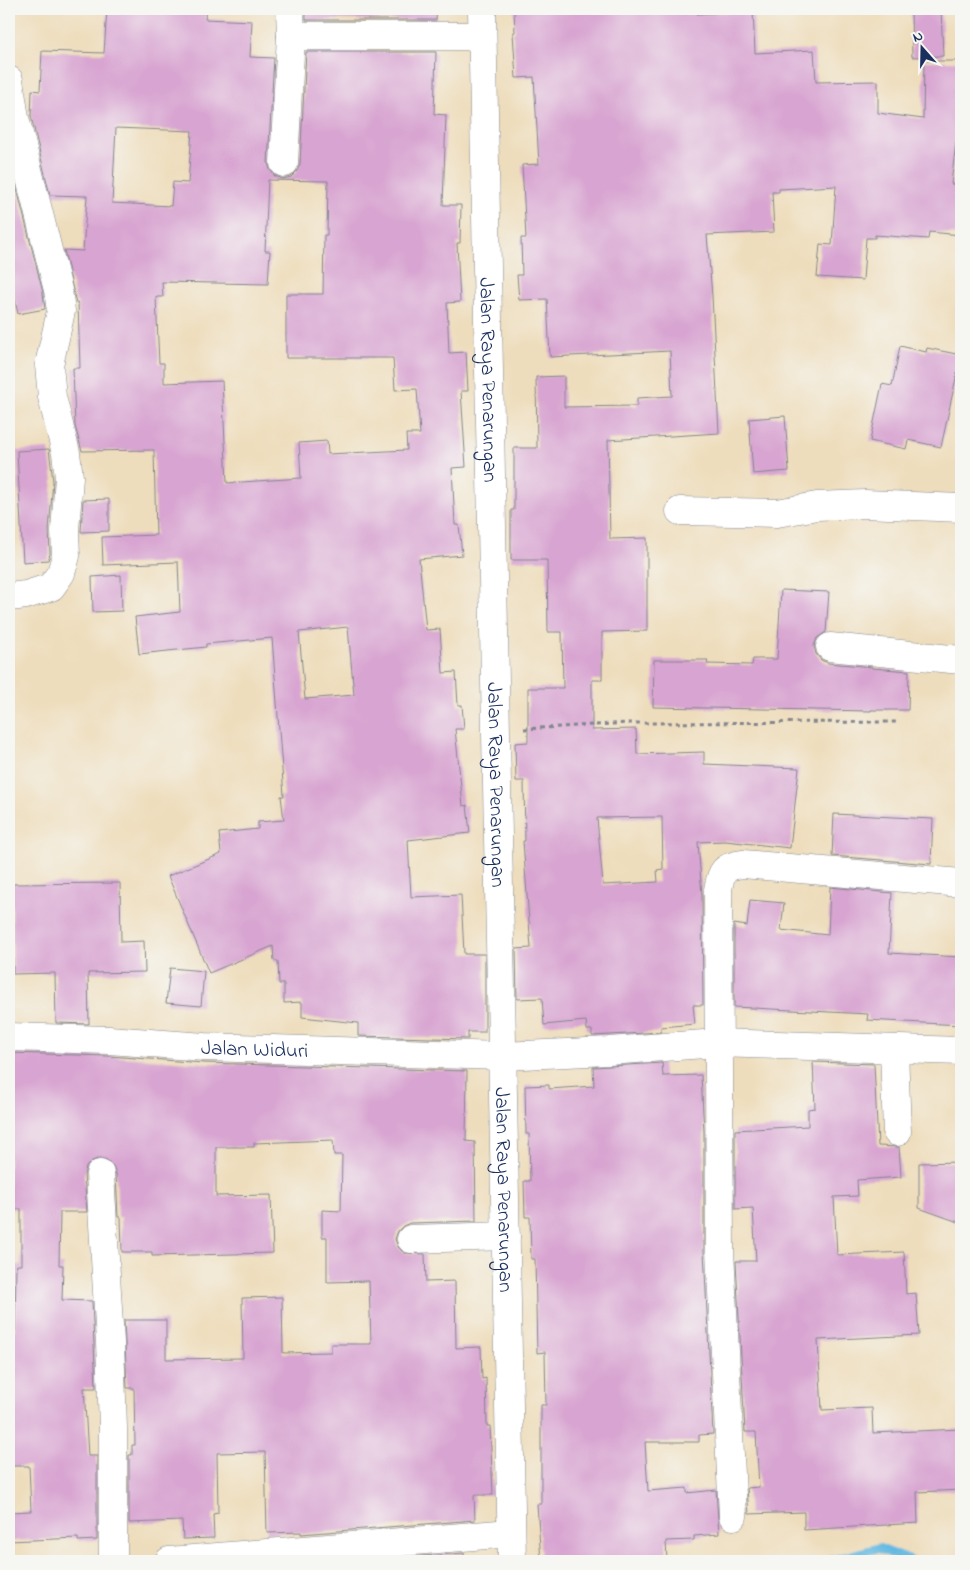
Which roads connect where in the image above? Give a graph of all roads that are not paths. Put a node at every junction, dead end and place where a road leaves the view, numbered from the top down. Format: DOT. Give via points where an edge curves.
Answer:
graph roads {
  1 [pos="290,9"];
  2 [pos="482,9"];
  3 [pos="291,36"];
  4 [pos="482,36"];
  5 [pos="9,80"];
  6 [pos="284,163"];
  7 [pos="961,508"];
  8 [pos="680,511"];
  9 [pos="9,597"];
  10 [pos="830,647"];
  11 [pos="961,660"];
  12 [pos="961,883"];
  13 [pos="9,1037"];
  14 [pos="718,1043"];
  15 [pos="894,1050"];
  16 [pos="961,1051"];
  17 [pos="502,1056"];
  18 [pos="897,1132"];
  19 [pos="100,1174"];
  20 [pos="506,1236"];
  21 [pos="411,1239"];
  22 [pos="733,1516"];
  23 [pos="512,1534"];
  24 [pos="113,1561"];
  25 [pos="169,1561"];
  26 [pos="512,1561"];
  1 -- 3 [label="street"];
  2 -- 4 [label="street, Jalan Raya Penarungan"];
  3 -- 4 [label="street"];
  3 -- 6 [label="street"];
  4 -- 17 [label="street, Jalan Raya Penarungan"];
  5 -- 9 [label="street" via="14,118 58,290 61,311 49,365 68,477 66,556 60,573 51,586"];
  7 -- 8 [label="street" via="865,504 818,506 778,513"];
  10 -- 11 [label="street"];
  12 -- 14 [label="street" via="743,864 726,868 720,877 718,890"];
  13 -- 17 [label="street, Jalan Widuri" via="215,1048"];
  14 -- 15 [label="street, Jalan Widuri"];
  14 -- 17 [label="street, Jalan Widuri"];
  14 -- 22 [label="street" via="720,1250"];
  15 -- 16 [label="street, Jalan Widuri"];
  15 -- 18 [label="street"];
  17 -- 20 [label="street, Jalan Raya Penarungan"];
  19 -- 24 [label="street" via="113,1428"];
  20 -- 21 [label="street"];
  20 -- 23 [label="street, Jalan Raya Penarungan"];
  23 -- 25 [label="street"];
  23 -- 26 [label="street, Jalan Raya Penarungan"];
}
